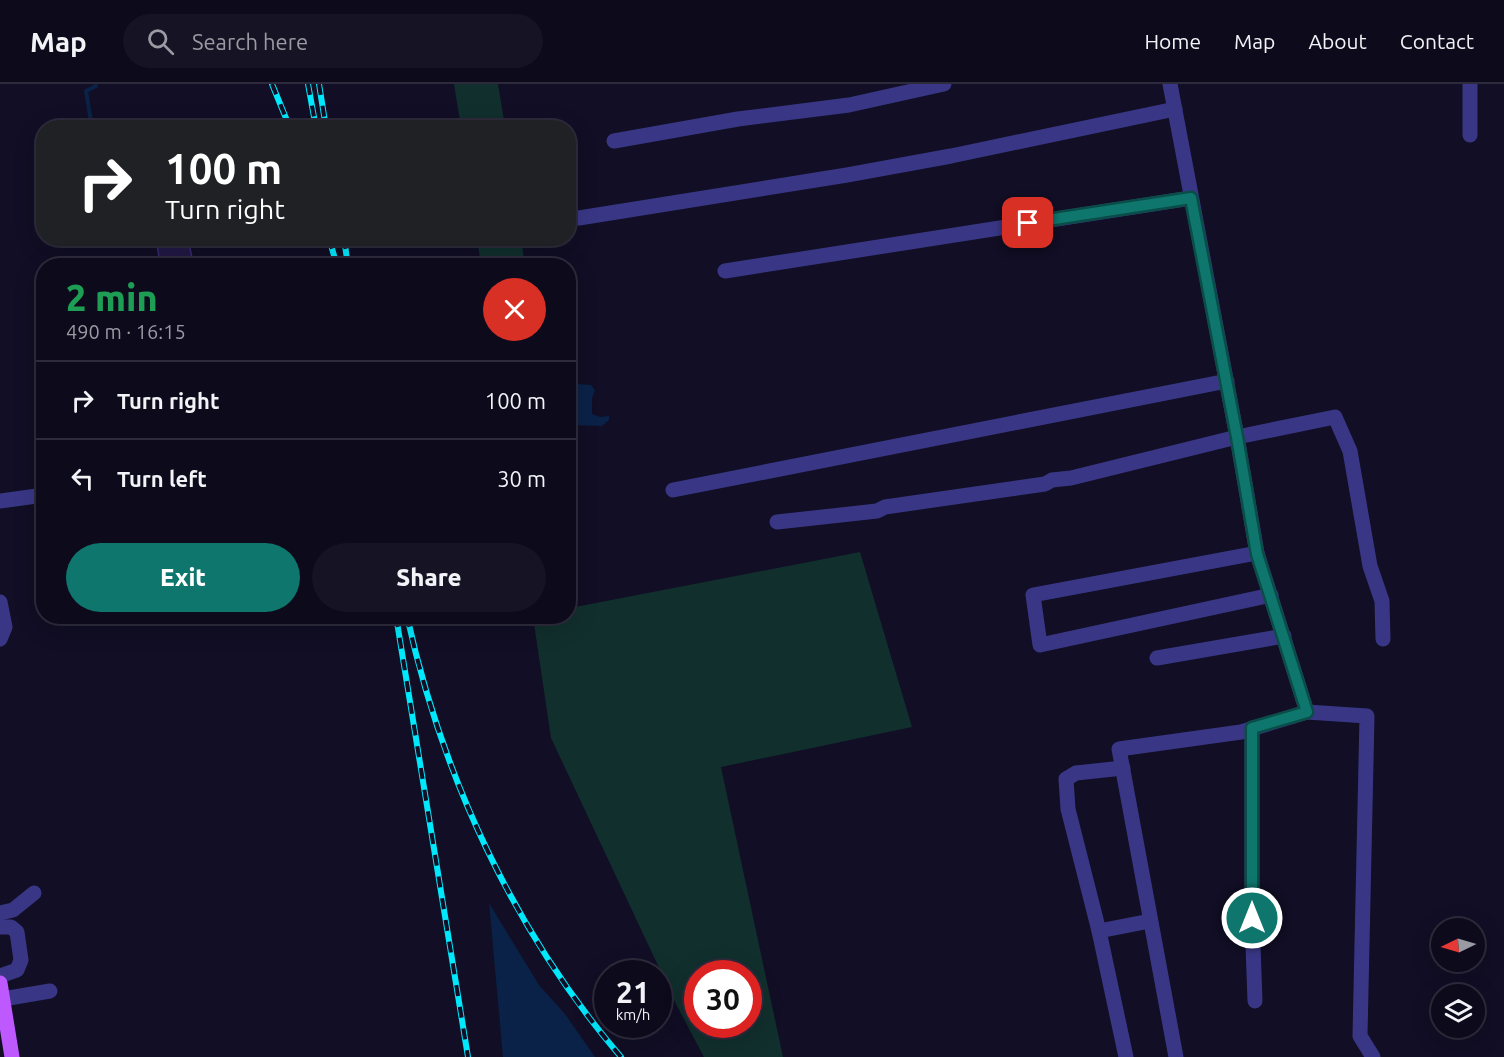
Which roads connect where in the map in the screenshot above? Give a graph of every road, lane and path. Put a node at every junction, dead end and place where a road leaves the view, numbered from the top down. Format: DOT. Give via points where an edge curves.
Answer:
graph roads {
  1 [pos="944,84"];
  2 [pos="1170,84"];
  3 [pos="1470,84"];
  4 [pos="1175,109"];
  5 [pos="1470,135"];
  6 [pos="614,141"];
  7 [pos="1191,198"];
  8 [pos="579,218"];
  9 [pos="725,271"];
  10 [pos="1227,381"];
  11 [pos="1237,437"];
  12 [pos="673,490"];
  13 [pos="36,496"];
  14 [pos="0,501"];
  15 [pos="777,522"];
  16 [pos="1250,555"];
  17 [pos="1264,597"];
  18 [pos="0,602"];
  19 [pos="1284,636"];
  20 [pos="0,639"];
  21 [pos="1383,639"];
  22 [pos="1157,658"];
  23 [pos="1307,712"];
  24 [pos="1252,728"];
  25 [pos="1123,768"];
  26 [pos="34,893"];
  27 [pos="0,913"];
  28 [pos="1150,921"];
  29 [pos="0,927"];
  30 [pos="1099,932"];
  31 [pos="0,975"];
  32 [pos="0,983"];
  33 [pos="50,992"];
  34 [pos="3,999"];
  35 [pos="1255,1001"];
  36 [pos="12,1057"];
  37 [pos="1126,1057"];
  38 [pos="1176,1057"];
  39 [pos="1373,1057"];
  1 -- 6 [label="street" via="849,105"];
  2 -- 4 [label="street"];
  3 -- 5 [label="street"];
  4 -- 7 [label="street"];
  4 -- 8 [label="street" via="859,173"];
  7 -- 9 [label="street"];
  7 -- 10 [label="street"];
  10 -- 11 [label="street"];
  10 -- 12 [label="street"];
  11 -- 15 [label="street" via="1045,484 877,511"];
  11 -- 16 [label="street"];
  11 -- 21 [label="street" via="1335,417 1350,451 1370,566 1382,601"];
  13 -- 14 [label="street"];
  16 -- 17 [label="street"];
  16 -- 17 [label="street" via="1033,595 1040,645"];
  17 -- 19 [label="street"];
  18 -- 20 [label="street" via="5,627"];
  19 -- 22 [label="street"];
  19 -- 23 [label="street"];
  23 -- 24 [label="street"];
  23 -- 39 [label="street" via="1367,716 1360,1036"];
  24 -- 25 [label="street" via="1119,749"];
  24 -- 35 [label="street"];
  25 -- 28 [label="street"];
  25 -- 30 [label="street" via="1076,773 1066,779 1068,809"];
  26 -- 27 [label="street" via="13,910"];
  28 -- 30 [label="street"];
  28 -- 38 [label="street"];
  29 -- 31 [label="street" via="17,932 21,960 17,970"];
  30 -- 37 [label="street"];
  32 -- 34 [label="main road"];
  33 -- 34 [label="street"];
  34 -- 36 [label="main road"];
}
